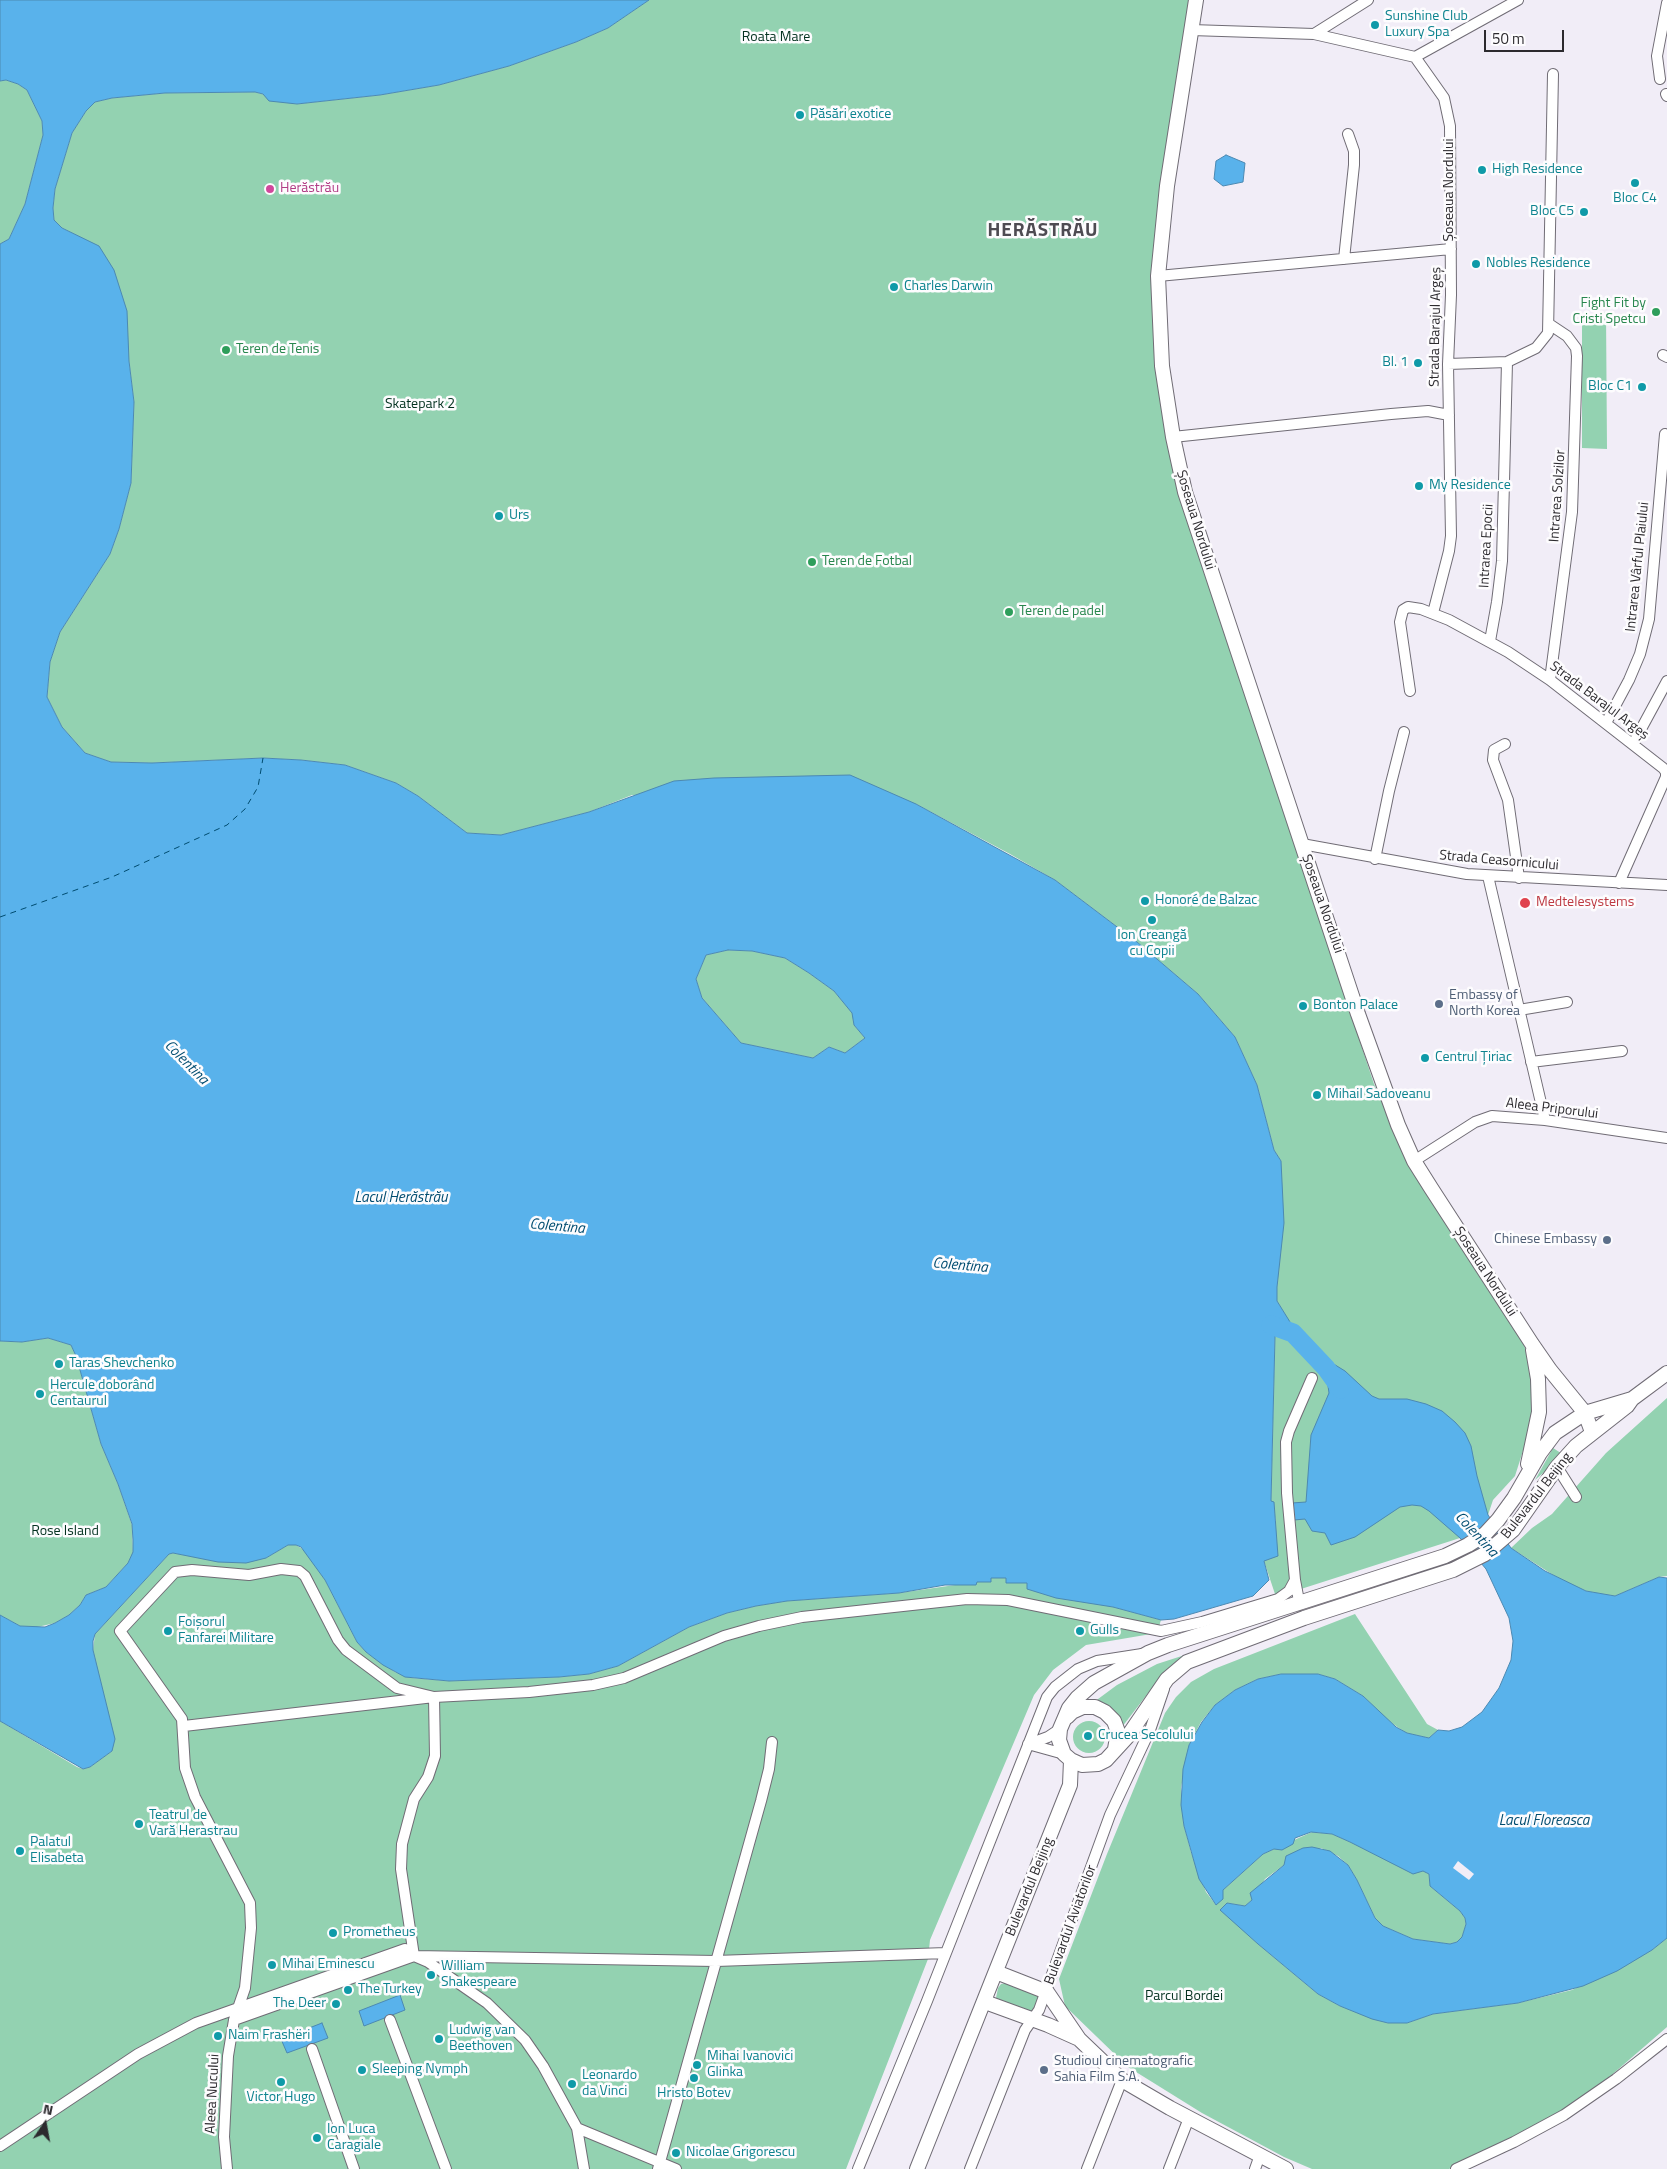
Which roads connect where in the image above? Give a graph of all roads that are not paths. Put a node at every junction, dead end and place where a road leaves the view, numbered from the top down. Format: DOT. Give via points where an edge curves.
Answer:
graph roads {
  1 [pos="1196,0"];
  2 [pos="1368,0"];
  3 [pos="1518,0"];
  4 [pos="1667,3"];
  5 [pos="1192,30"];
  6 [pos="1314,34"];
  7 [pos="1415,57"];
  8 [pos="1553,74"];
  9 [pos="1660,79"];
  10 [pos="1348,134"];
  11 [pos="1451,249"];
  12 [pos="1344,259"];
  13 [pos="1158,276"];
  14 [pos="1550,324"];
  15 [pos="1507,362"];
  16 [pos="1448,364"];
  17 [pos="1449,415"];
  18 [pos="1665,434"];
  19 [pos="1173,437"];
  20 [pos="1433,614"];
  21 [pos="1490,641"];
  22 [pos="1550,680"];
  23 [pos="1667,680"];
  24 [pos="1410,691"];
  25 [pos="1606,723"];
  26 [pos="1404,732"];
  27 [pos="1505,744"];
  28 [pos="1633,744"];
  29 [pos="1302,844"];
  30 [pos="1375,858"];
  31 [pos="1488,876"];
  32 [pos="1518,878"];
  33 [pos="1619,883"];
  34 [pos="1667,885"];
  35 [pos="1567,1002"];
  36 [pos="1519,1010"];
  37 [pos="1622,1052"];
  38 [pos="1531,1062"];
  39 [pos="1545,1120"];
  40 [pos="1667,1138"];
  41 [pos="1414,1161"];
  42 [pos="1532,1344"];
  43 [pos="1667,1373"];
  44 [pos="1312,1378"];
  45 [pos="1632,1399"];
  46 [pos="1585,1413"];
  47 [pos="1592,1432"];
  48 [pos="1557,1467"];
  49 [pos="1520,1488"];
  50 [pos="1576,1498"];
  51 [pos="1295,1580"];
  52 [pos="1300,1601"];
  53 [pos="1148,1653"];
  54 [pos="1167,1679"];
  55 [pos="434,1697"];
  56 [pos="1062,1725"];
  57 [pos="184,1726"];
  58 [pos="772,1742"];
  59 [pos="1028,1744"];
  60 [pos="1112,1754"];
  61 [pos="1067,1757"];
  62 [pos="1089,1766"];
  63 [pos="1070,1785"];
  64 [pos="946,1953"];
  65 [pos="414,1956"];
  66 [pos="716,1961"];
  67 [pos="996,1972"];
  68 [pos="1046,1992"];
  69 [pos="987,1996"];
  70 [pos="238,2008"];
  71 [pos="234,2020"];
  72 [pos="390,2020"];
  73 [pos="1033,2020"];
  74 [pos="1079,2039"];
  75 [pos="1667,2039"];
  76 [pos="312,2048"];
  77 [pos="1122,2080"];
  78 [pos="1189,2118"];
  79 [pos="577,2128"];
  80 [pos="0,2146"];
  81 [pos="1260,2156"];
  82 [pos="659,2166"];
  83 [pos="227,2169"];
  84 [pos="354,2169"];
  85 [pos="446,2169"];
  86 [pos="584,2169"];
  87 [pos="676,2169"];
  88 [pos="858,2169"];
  89 [pos="917,2169"];
  90 [pos="970,2169"];
  91 [pos="1087,2169"];
  92 [pos="1169,2169"];
  93 [pos="1255,2169"];
  94 [pos="1286,2169"];
  95 [pos="1456,2169"];
  1 -- 5 [label="main road, Șoseaua Nordului"];
  2 -- 6 [label="street"];
  3 -- 7 [label="street"];
  4 -- 9 [label="street" via="1657,56"];
  5 -- 6 [label="street"];
  5 -- 13 [label="main road, Șoseaua Nordului" via="1166,186"];
  6 -- 7 [label="street"];
  7 -- 11 [label="street, Șoseaua Nordului" via="1444,98 1447,109 1450,126"];
  8 -- 14 [label="street"];
  10 -- 12 [label="street" via="1354,150 1354,165"];
  11 -- 12 [label="street, Șoseaua Nordului"];
  11 -- 16 [label="street, Strada Barajul Argeș"];
  12 -- 13 [label="street, Șoseaua Nordului"];
  13 -- 19 [label="main road, Șoseaua Nordului" via="1161,357"];
  14 -- 15 [label="street" via="1548,333 1536,348"];
  14 -- 22 [label="street, Intrarea Solzilor" via="1567,336 1576,348 1577,356 1572,512"];
  15 -- 16 [label="street"];
  15 -- 21 [label="street, Intrarea Epocii" via="1502,561"];
  16 -- 17 [label="street, Strada Barajul Argeș"];
  17 -- 19 [label="street" via="1428,411"];
  17 -- 20 [label="street, Strada Barajul Argeș" via="1451,536"];
  18 -- 25 [label="street, Intrarea Vârful Plaiului" via="1649,620 1640,654"];
  19 -- 29 [label="main road, Șoseaua Nordului" via="1191,515"];
  20 -- 21 [label="street, Strada Barajul Argeș"];
  20 -- 24 [label="street, Strada Barajul Argeș" via="1408,607 1401,616"];
  21 -- 22 [label="street, Strada Barajul Argeș"];
  22 -- 25 [label="street, Strada Barajul Argeș"];
  23 -- 28 [label="street"];
  25 -- 28 [label="street, Strada Barajul Argeș"];
  26 -- 30 [label="street"];
  27 -- 32 [label="street" via="1494,750 1493,760 1508,800"];
  28 -- 33 [label="street, Strada Barajul Argeș" via="1663,768 1666,777"];
  29 -- 30 [label="street, Strada Ceasornicului"];
  29 -- 41 [label="main road, Șoseaua Nordului" via="1383,1086"];
  30 -- 31 [label="street, Strada Ceasornicului"];
  31 -- 32 [label="street, Strada Ceasornicului"];
  31 -- 36 [label="street"];
  32 -- 33 [label="street, Strada Ceasornicului"];
  33 -- 34 [label="street, Strada Ceasornicului"];
  35 -- 36 [label="street"];
  36 -- 38 [label="street"];
  37 -- 38 [label="street"];
  38 -- 39 [label="street"];
  39 -- 40 [label="street, Aleea Priporului"];
  39 -- 41 [label="street, Aleea Priporului" via="1504,1116 1483,1119"];
  41 -- 42 [label="main road, Șoseaua Nordului"];
  42 -- 46 [label="main road, Șoseaua Nordului"];
  42 -- 49 [label="main road, Șoseaua Nordului" via="1539,1412"];
  43 -- 45 [label="main road"];
  44 -- 51 [label="street" via="1286,1442"];
  45 -- 46 [label="main road, Bulevardul Beijing"];
  45 -- 47 [label="main road, Bulevardul Beijing"];
  46 -- 47 [label="main road, Șoseaua Nordului"];
  46 -- 49 [label="main road, Bulevardul Beijing" via="1549,1440"];
  47 -- 48 [label="main road, Bulevardul Beijing"];
  48 -- 50 [label="street"];
  48 -- 54 [label="main road, Bulevardul Beijing" via="1513,1530 1485,1554 1453,1570 1216,1650 1182,1665"];
  49 -- 52 [label="main road, Bulevardul Beijing" via="1498,1520 1476,1540 1446,1556"];
  51 -- 52 [label="street"];
  51 -- 55 [label="street" via="1278,1598 1161,1631 1008,1600 967,1599 802,1617 759,1626 724,1636 633,1675 593,1685"];
  52 -- 53 [label="main road, Bulevardul Beijing"];
  53 -- 56 [label="main road, Bulevardul Beijing" via="1085,1690 1069,1708"];
  53 -- 59 [label="street" via="1097,1662 1066,1677 1047,1697"];
  54 -- 60 [label="main road, Bulevardul Beijing"];
  54 -- 68 [label="street, Bulevardul Aviatorilor" via="1150,1730 1110,1816"];
  55 -- 57 [label="street"];
  55 -- 57 [label="street" via="397,1688 346,1650 305,1576 299,1572 282,1569 249,1575 180,1571 172,1575 120,1631 180,1715"];
  55 -- 65 [label="street" via="435,1756 428,1777 412,1804 402,1844 401,1869"];
  56 -- 59 [label="street" via="1048,1737"];
  56 -- 60 [label="main road" via="1072,1712 1083,1707 1106,1712 1118,1732"];
  56 -- 61 [label="main road, Bulevardul Beijing" via="1059,1740"];
  57 -- 70 [label="street, Aleea Nucului" via="186,1768 195,1797 250,1903 245,1988"];
  58 -- 66 [label="street" via="761,1801"];
  59 -- 61 [label="street"];
  59 -- 64 [label="street"];
  60 -- 62 [label="main road, Bulevardul Beijing"];
  61 -- 62 [label="main road"];
  61 -- 63 [label="main road, Bulevardul Beijing"];
  62 -- 63 [label="main road, Bulevardul Beijing"];
  63 -- 67 [label="main road, Bulevardul Beijing"];
  64 -- 66 [label="street"];
  64 -- 88 [label="street"];
  65 -- 66 [label="street"];
  65 -- 70 [label="street" via="405,1949"];
  65 -- 71 [label="street"];
  65 -- 79 [label="street" via="428,1962 487,2003 509,2024 543,2066"];
  66 -- 82 [label="street"];
  67 -- 68 [label="main road"];
  67 -- 69 [label="main road, Bulevardul Beijing"];
  68 -- 73 [label="street, Bulevardul Aviatorilor"];
  68 -- 74 [label="main road"];
  69 -- 73 [label="main road"];
  69 -- 89 [label="main road"];
  70 -- 71 [label="street, Aleea Nucului"];
  70 -- 80 [label="street" via="196,2023 138,2054"];
  71 -- 83 [label="street, Aleea Nucului" via="225,2101"];
  72 -- 85 [label="street"];
  73 -- 74 [label="main road"];
  73 -- 90 [label="street, Bulevardul Aviatorilor" via="1025,2030"];
  74 -- 77 [label="main road"];
  75 -- 95 [label="street" via="1564,2115"];
  76 -- 84 [label="street"];
  77 -- 78 [label="main road"];
  77 -- 91 [label="street"];
  78 -- 81 [label="main road"];
  78 -- 92 [label="street"];
  79 -- 82 [label="street"];
  79 -- 86 [label="street"];
  81 -- 93 [label="street"];
  81 -- 94 [label="main road"];
  82 -- 87 [label="street"];
}
